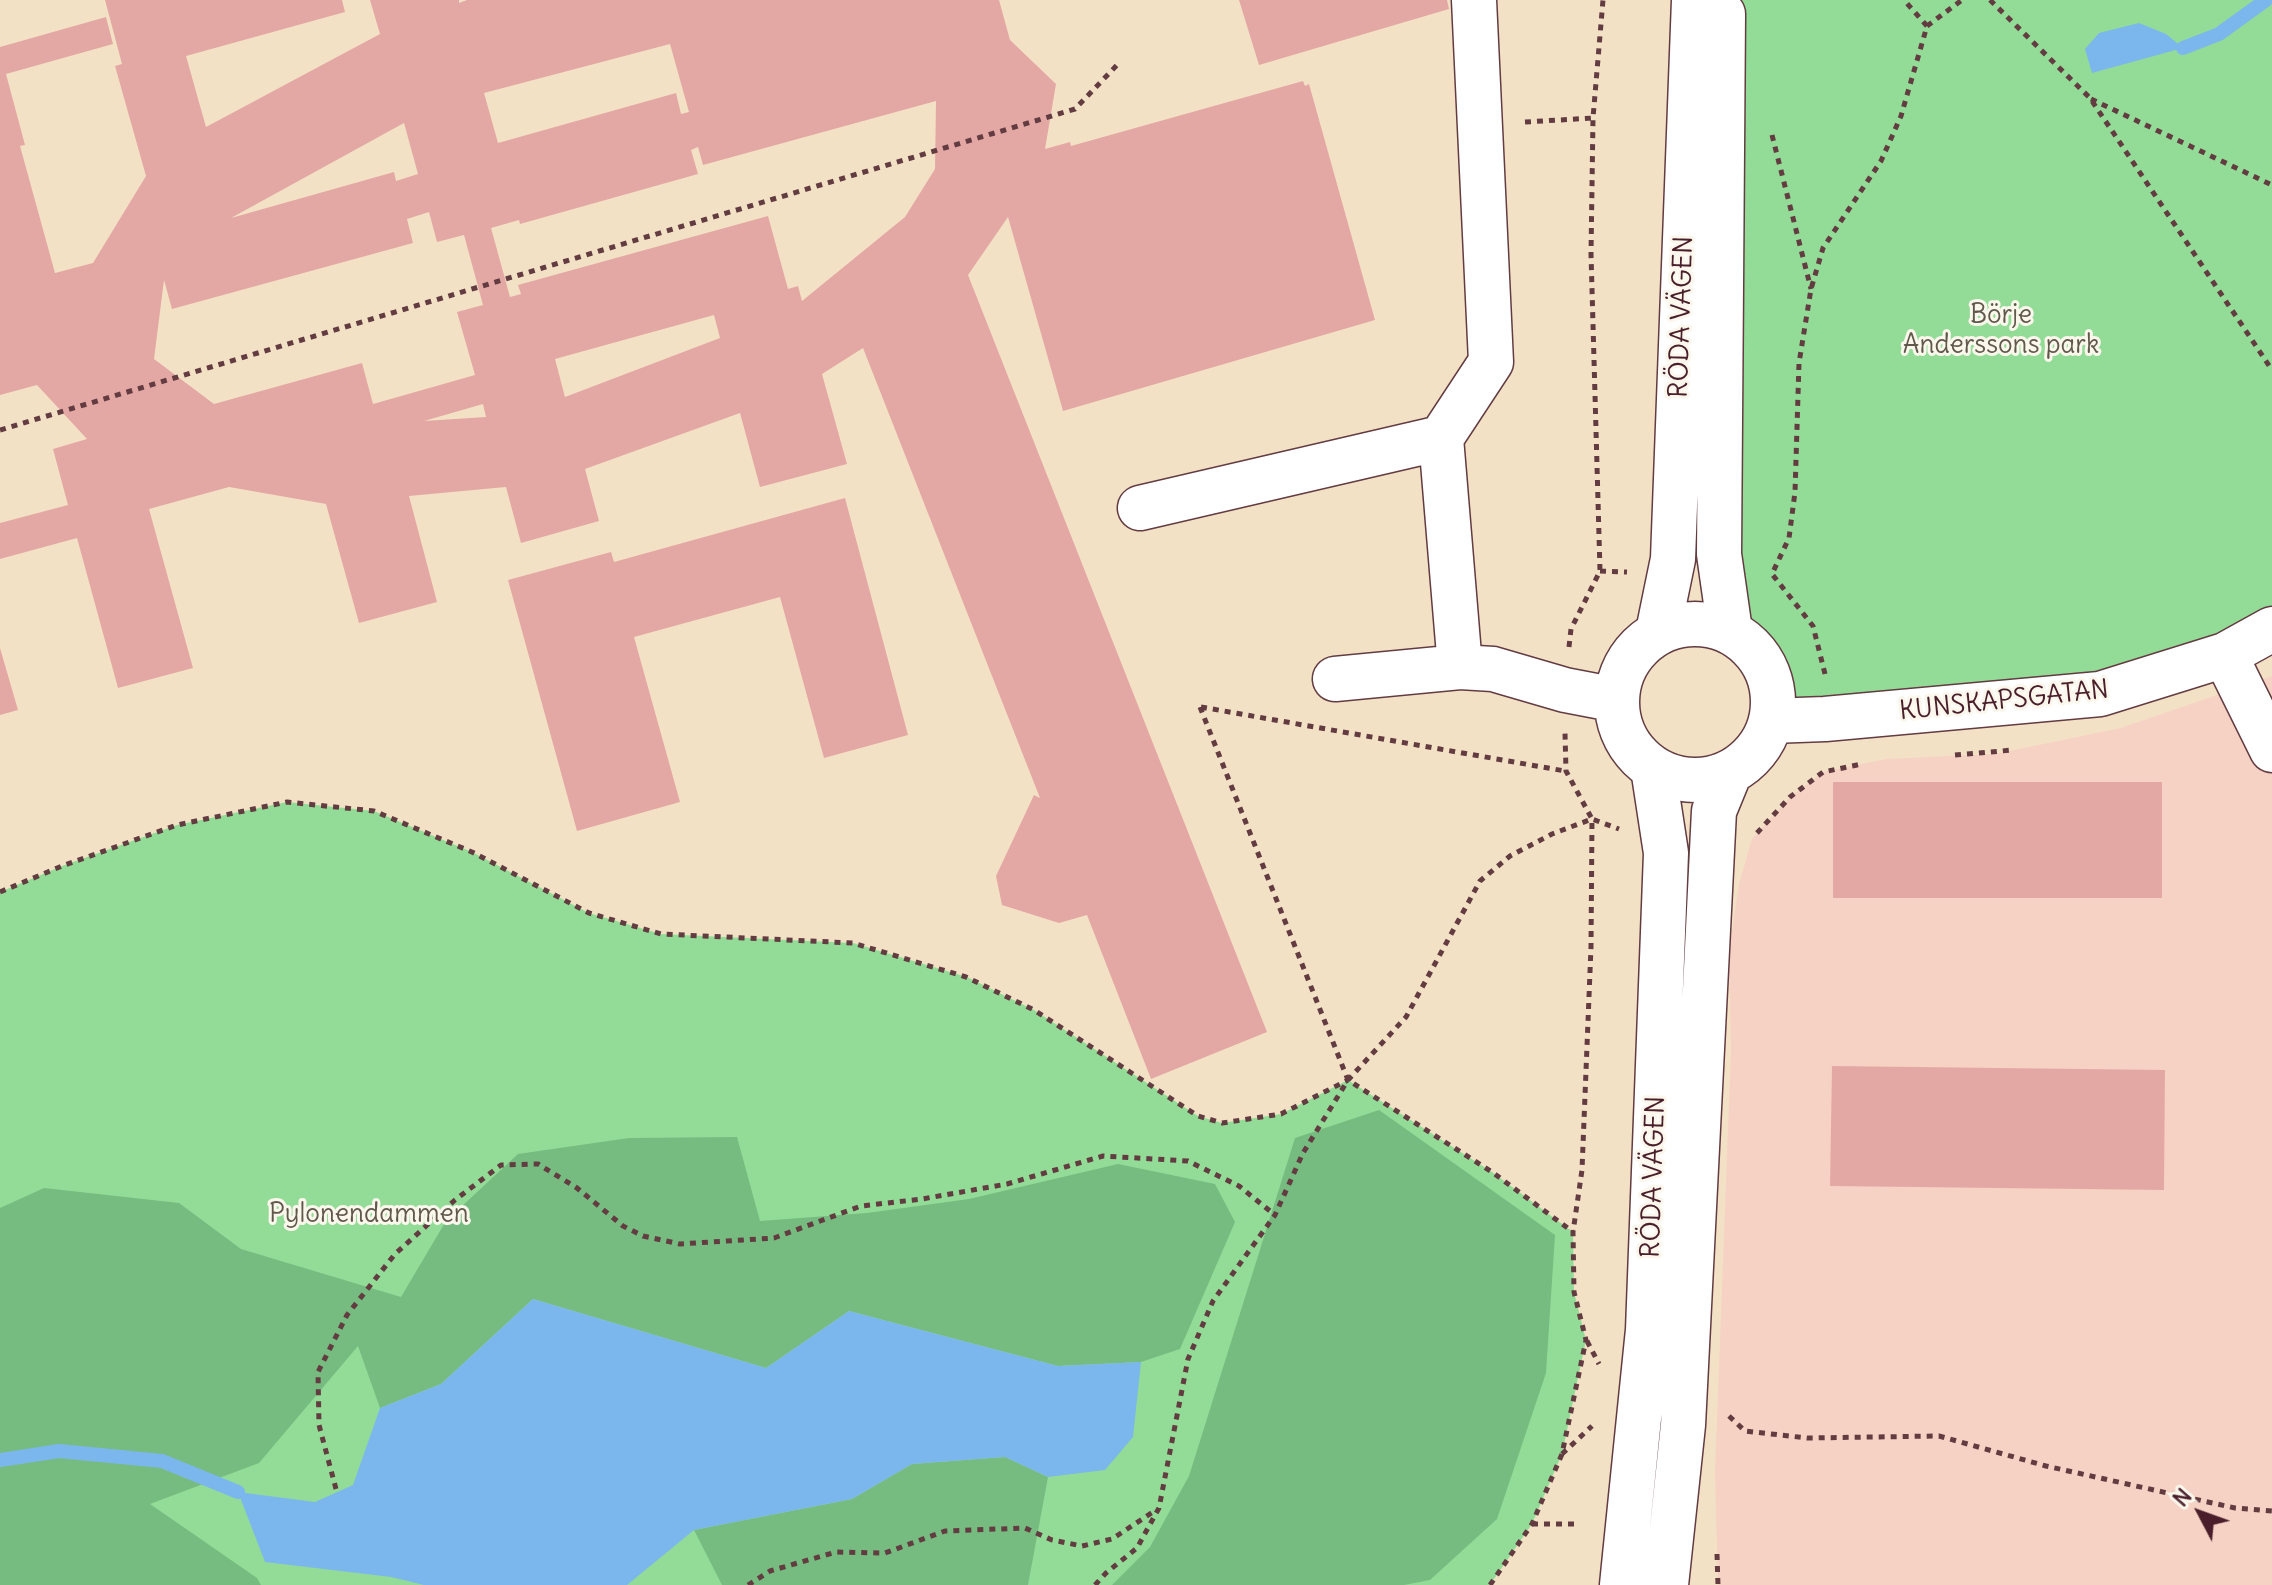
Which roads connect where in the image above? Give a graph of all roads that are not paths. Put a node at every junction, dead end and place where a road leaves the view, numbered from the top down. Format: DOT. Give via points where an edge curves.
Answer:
graph roads {
  1 [pos="1474,0"];
  2 [pos="1694,0"];
  3 [pos="1723,0"];
  4 [pos="1441,438"];
  5 [pos="1140,508"];
  6 [pos="2272,629"];
  7 [pos="1730,631"];
  8 [pos="1658,632"];
  9 [pos="2225,655"];
  10 [pos="1460,667"];
  11 [pos="1335,679"];
  12 [pos="1617,700"];
  13 [pos="1771,721"];
  14 [pos="2272,750"];
  15 [pos="1653,768"];
  16 [pos="1730,772"];
  17 [pos="1622,1585"];
  18 [pos="1666,1585"];
  1 -- 4 [label="street" via="1491,362"];
  2 -- 8 [label="street, RÖDA VÄGEN" via="1673,559"];
  3 -- 7 [label="street, RÖDA VÄGEN" via="1719,554"];
  4 -- 5 [label="street"];
  4 -- 10 [label="street"];
  6 -- 9 [label="street, KUNSKAPSGATAN"];
  7 -- 8 [label="street" via="1706,623"];
  7 -- 13 [label="street" via="1764,663 1773,693"];
  8 -- 12 [label="street" via="1628,660"];
  9 -- 13 [label="street, KUNSKAPSGATAN" via="2100,694"];
  9 -- 14 [label="street"];
  10 -- 11 [label="street"];
  10 -- 12 [label="street" via="1493,669"];
  12 -- 15 [label="street" via="1620,726 1632,750"];
  13 -- 16 [label="street" via="1763,742"];
  15 -- 16 [label="street" via="1677,779 1704,780"];
  15 -- 17 [label="street, RÖDA VÄGEN" via="1666,853 1648,1330"];
  16 -- 18 [label="street, RÖDA VÄGEN" via="1714,811 1683,1425"];
}
